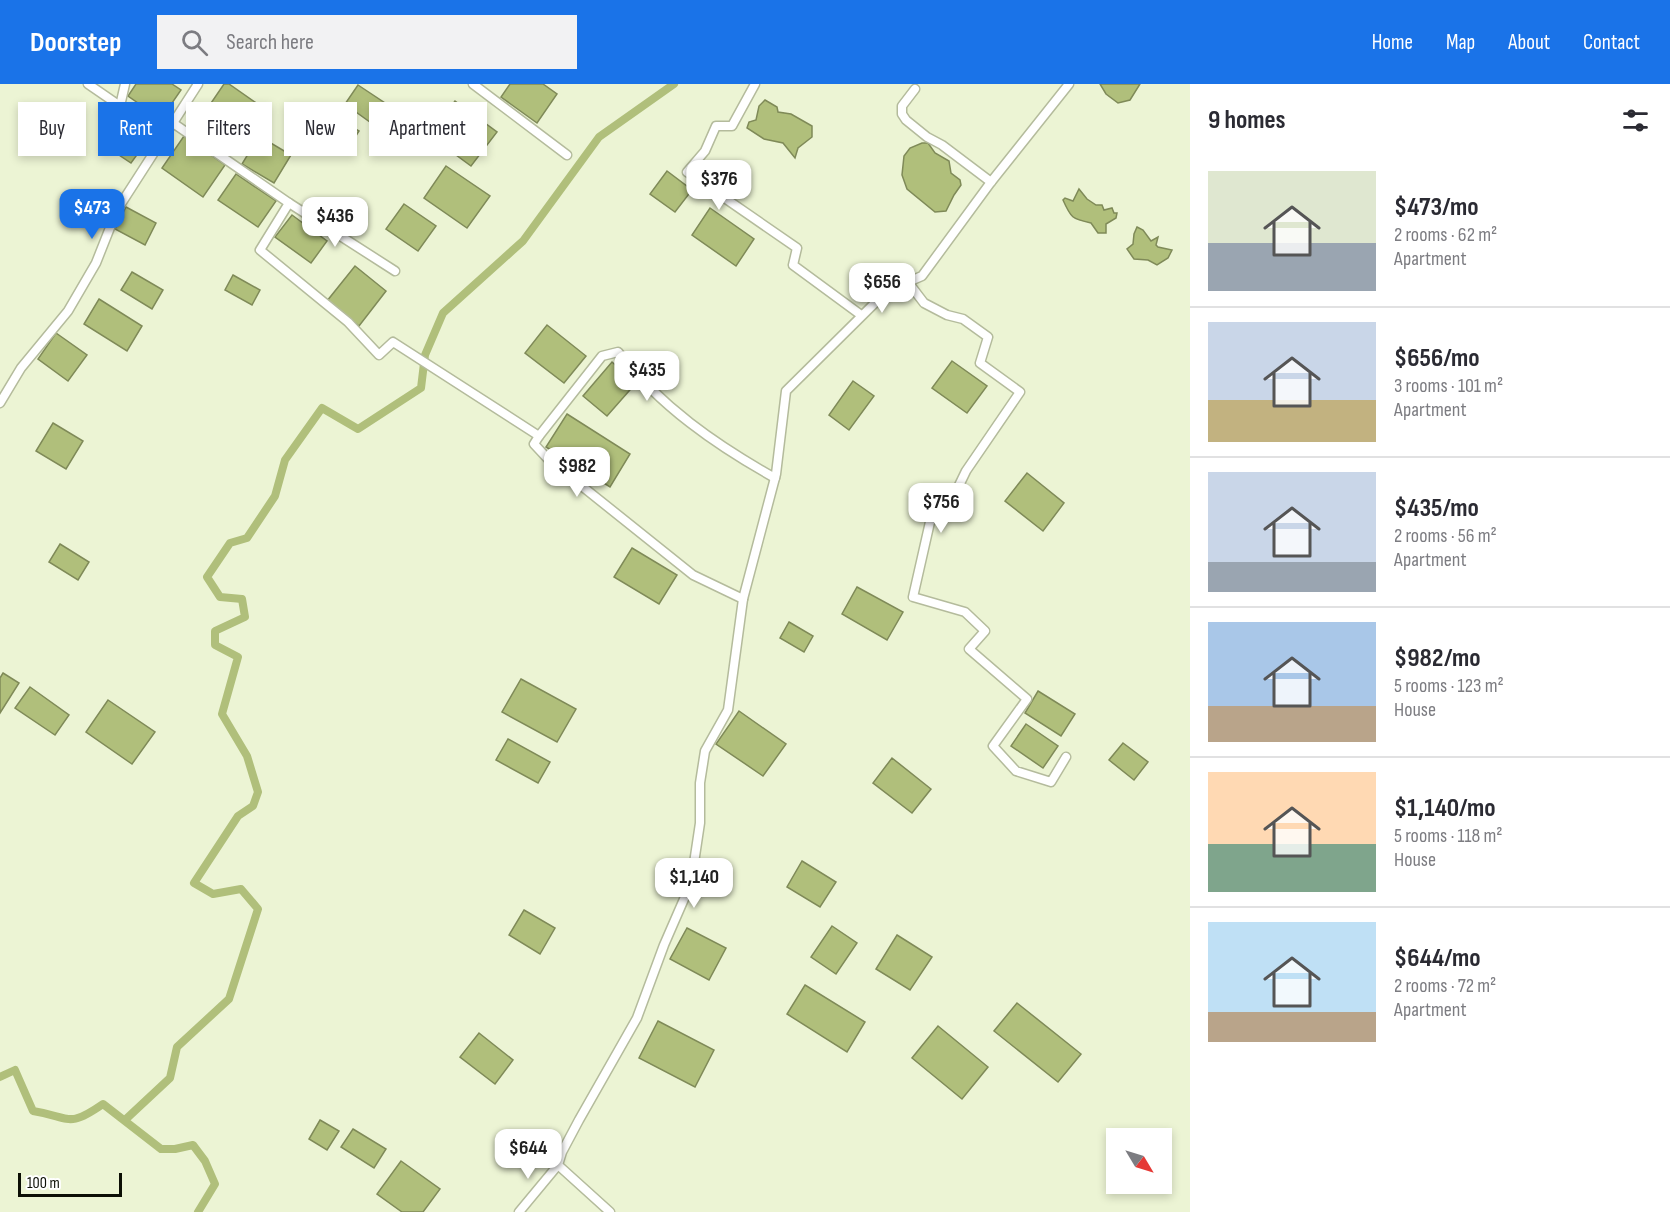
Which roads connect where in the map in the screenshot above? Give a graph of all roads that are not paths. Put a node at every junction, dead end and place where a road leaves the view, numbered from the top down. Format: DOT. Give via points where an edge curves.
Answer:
graph roads {
  1 [pos="88,84"];
  2 [pos="125,84"];
  3 [pos="187,84"];
  4 [pos="473,84"];
  5 [pos="755,84"];
  6 [pos="1069,84"];
  7 [pos="196,87"];
  8 [pos="915,89"];
  9 [pos="114,102"];
  10 [pos="121,102"];
  11 [pos="174,120"];
  12 [pos="174,124"];
  13 [pos="567,155"];
  14 [pos="152,156"];
  15 [pos="991,182"];
  16 [pos="289,203"];
  17 [pos="395,271"];
  18 [pos="909,282"];
  19 [pos="861,315"];
  20 [pos="0,403"];
  21 [pos="539,436"];
  22 [pos="775,478"];
  23 [pos="743,599"];
  24 [pos="1066,757"];
  25 [pos="558,1165"];
  26 [pos="519,1212"];
  27 [pos="610,1212"];
  1 -- 9 [label="street"];
  2 -- 10 [label="street"];
  3 -- 7 [label="street"];
  4 -- 13 [label="street"];
  5 -- 19 [label="street" via="732,126 716,126 705,151 687,172 797,248 793,265"];
  6 -- 15 [label="street"];
  7 -- 11 [label="street"];
  8 -- 15 [label="street" via="902,106 906,120"];
  12 -- 16 [label="street"];
  14 -- 20 [label="street" via="117,210 96,263 68,311 21,368"];
  15 -- 18 [label="street" via="922,276"];
  16 -- 17 [label="street"];
  16 -- 21 [label="street" via="260,250 348,322 379,356 393,342"];
  18 -- 19 [label="street" via="887,291"];
  18 -- 24 [label="street" via="924,303 963,319 988,337 980,363 1020,392 966,471 952,500 930,522 913,597 966,612 985,632 969,649 1027,699 993,746 1016,771 1051,782"];
  19 -- 22 [label="street" via="786,391"];
  21 -- 22 [label="street" via="602,356 618,352 635,373 692,425 727,451"];
  21 -- 23 [label="street" via="534,444 548,459 693,575"];
  22 -- 23 [label="street"];
  23 -- 25 [label="street" via="728,710 705,751 691,883 637,1018"];
  25 -- 26 [label="street"];
  25 -- 27 [label="street"];
}
